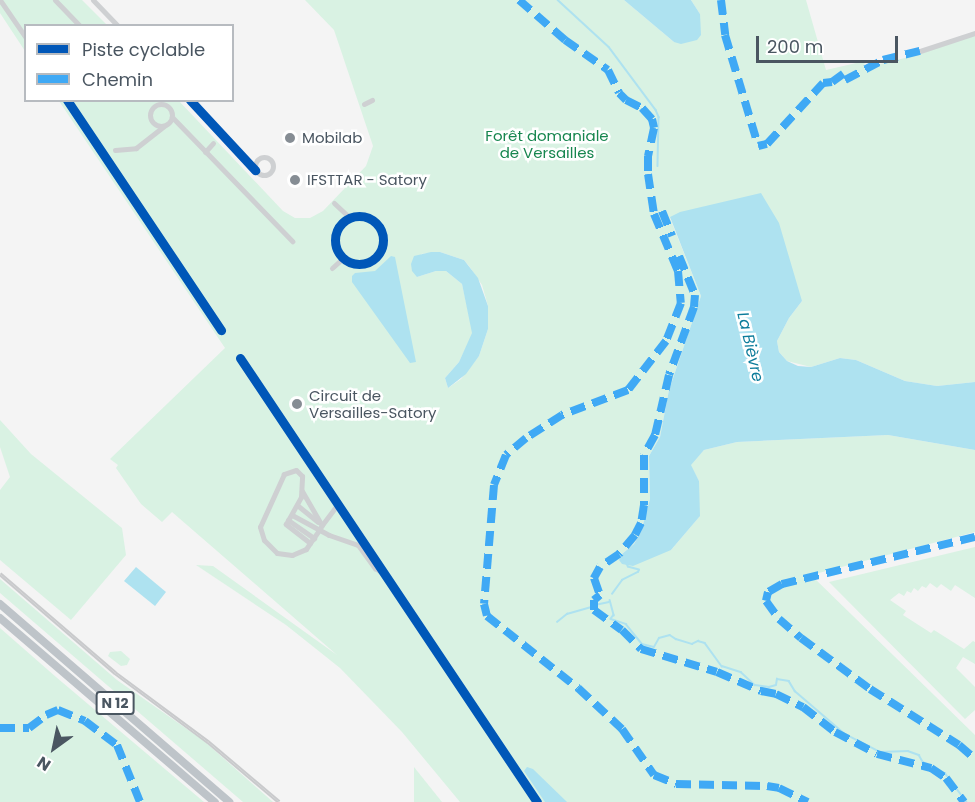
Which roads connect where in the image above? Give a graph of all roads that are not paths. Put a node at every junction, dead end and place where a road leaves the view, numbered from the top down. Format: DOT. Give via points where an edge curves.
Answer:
graph roads {
  1 [pos="0,0"];
  2 [pos="55,0"];
  3 [pos="93,0"];
  4 [pos="78,24"];
  5 [pos="116,24"];
  6 [pos="975,33"];
  7 [pos="24,35"];
  8 [pos="920,51"];
  9 [pos="372,100"];
  10 [pos="68,102"];
  11 [pos="192,102"];
  12 [pos="154,103"];
  13 [pos="364,104"];
  14 [pos="172,117"];
  15 [pos="166,125"];
  16 [pos="213,143"];
  17 [pos="115,150"];
  18 [pos="205,152"];
  19 [pos="248,163"];
  20 [pos="255,163"];
  21 [pos="255,170"];
  22 [pos="334,203"];
  23 [pos="350,218"];
  24 [pos="292,241"];
  25 [pos="343,258"];
  26 [pos="332,268"];
  27 [pos="221,330"];
  28 [pos="240,358"];
  29 [pos="302,491"];
  30 [pos="338,504"];
  31 [pos="297,505"];
  32 [pos="290,517"];
  33 [pos="320,528"];
  34 [pos="312,541"];
  35 [pos="385,575"];
  36 [pos="0,604"];
  37 [pos="0,618"];
  38 [pos="215,802"];
  39 [pos="229,802"];
  40 [pos="537,802"];
  1 -- 7 [label="street"];
  2 -- 4 [label="street"];
  3 -- 5 [label="street"];
  6 -- 8 [label="street"];
  9 -- 13 [label="street"];
  10 -- 27 [label="street"];
  11 -- 19 [label="street"];
  12 -- 14 [label="street" via="172,105"];
  12 -- 15 [label="street" via="152,121 158,126"];
  14 -- 15 [label="street"];
  14 -- 18 [label="street"];
  15 -- 17 [label="street" via="136,148"];
  16 -- 18 [label="street"];
  18 -- 24 [label="street"];
  19 -- 20 [label="street"];
  19 -- 21 [label="street"];
  20 -- 21 [label="street"];
  20 -- 21 [label="street" via="266,158 273,167 265,175"];
  22 -- 23 [label="street"];
  23 -- 25 [label="street" via="341,224 335,239"];
  23 -- 25 [label="street" via="364,217 377,224 383,246 368,263 353,264"];
  25 -- 26 [label="street"];
  28 -- 30 [label="street"];
  29 -- 31 [label="street"];
  29 -- 33 [label="street"];
  29 -- 34 [label="street" via="299,472 291,470 284,474 260,530 269,547 285,555 297,554"];
  30 -- 33 [label="street"];
  30 -- 35 [label="street"];
  31 -- 32 [label="street"];
  31 -- 33 [label="street"];
  32 -- 33 [label="street"];
  32 -- 34 [label="street"];
  33 -- 34 [label="street"];
  33 -- 35 [label="street" via="358,545"];
  35 -- 40 [label="street"];
  36 -- 39 [label="highway, N 12"];
  37 -- 38 [label="highway, N 12"];
}
